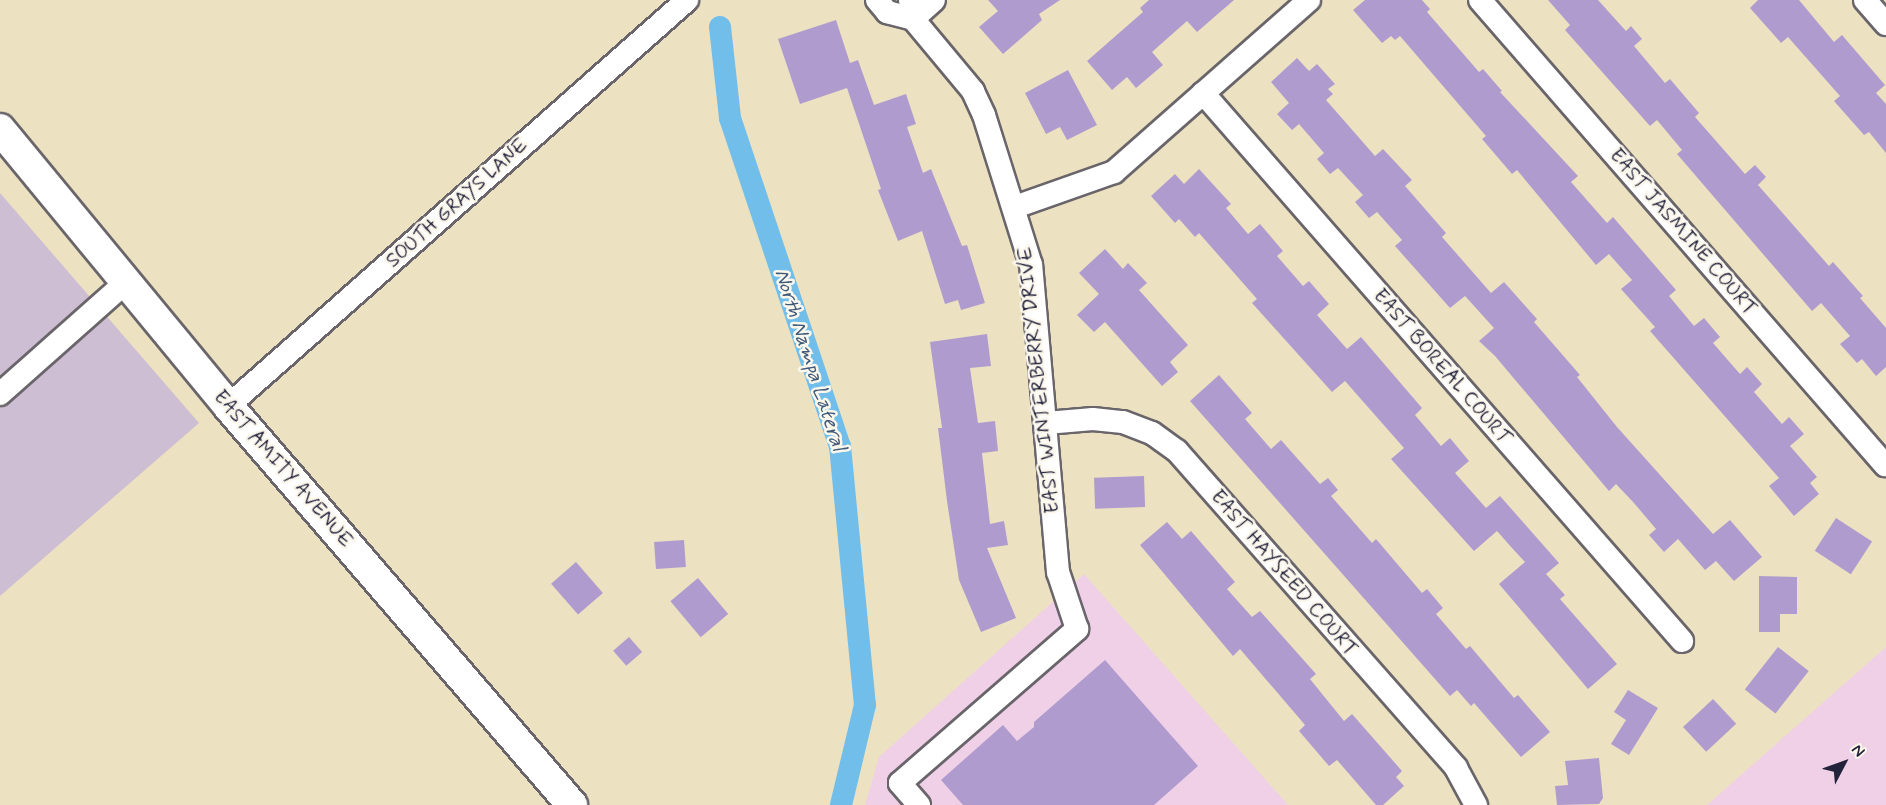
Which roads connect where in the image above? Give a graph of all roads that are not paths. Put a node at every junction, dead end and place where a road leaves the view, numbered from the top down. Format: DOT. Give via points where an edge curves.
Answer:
graph roads {
  1 [pos="687,0"];
  2 [pos="877,0"];
  3 [pos="934,0"];
  4 [pos="1309,0"];
  5 [pos="1480,0"];
  6 [pos="1865,0"];
  7 [pos="912,9"];
  8 [pos="1886,24"];
  9 [pos="1203,93"];
  10 [pos="0,129"];
  11 [pos="1015,207"];
  12 [pos="126,282"];
  13 [pos="0,394"];
  14 [pos="228,406"];
  15 [pos="1046,423"];
  16 [pos="1886,465"];
  17 [pos="1682,641"];
  18 [pos="572,805"];
  19 [pos="919,805"];
  20 [pos="1476,805"];
  1 -- 14 [label="street, SOUTH GRAYS LANE"];
  2 -- 7 [label="street" via="888,12"];
  3 -- 7 [label="street"];
  4 -- 9 [label="street"];
  5 -- 16 [label="street, EAST JASMINE COURT"];
  6 -- 8 [label="street"];
  7 -- 11 [label="street, EAST WINTERBERRY DRIVE" via="973,91"];
  9 -- 11 [label="street" via="1114,172"];
  9 -- 17 [label="street, EAST BOREAL COURT"];
  10 -- 12 [label="main road, EAST AMITY AVENUE"];
  11 -- 15 [label="street, EAST WINTERBERRY DRIVE" via="1031,265"];
  12 -- 13 [label="street"];
  12 -- 14 [label="main road, EAST AMITY AVENUE"];
  14 -- 18 [label="main road, EAST AMITY AVENUE"];
  15 -- 19 [label="street, EAST WINTERBERRY DRIVE" via="1058,572 1077,628 900,783"];
  15 -- 20 [label="street, EAST HAYSEED COURT" via="1093,419 1123,422 1152,433 1177,451 1456,768"];
}
